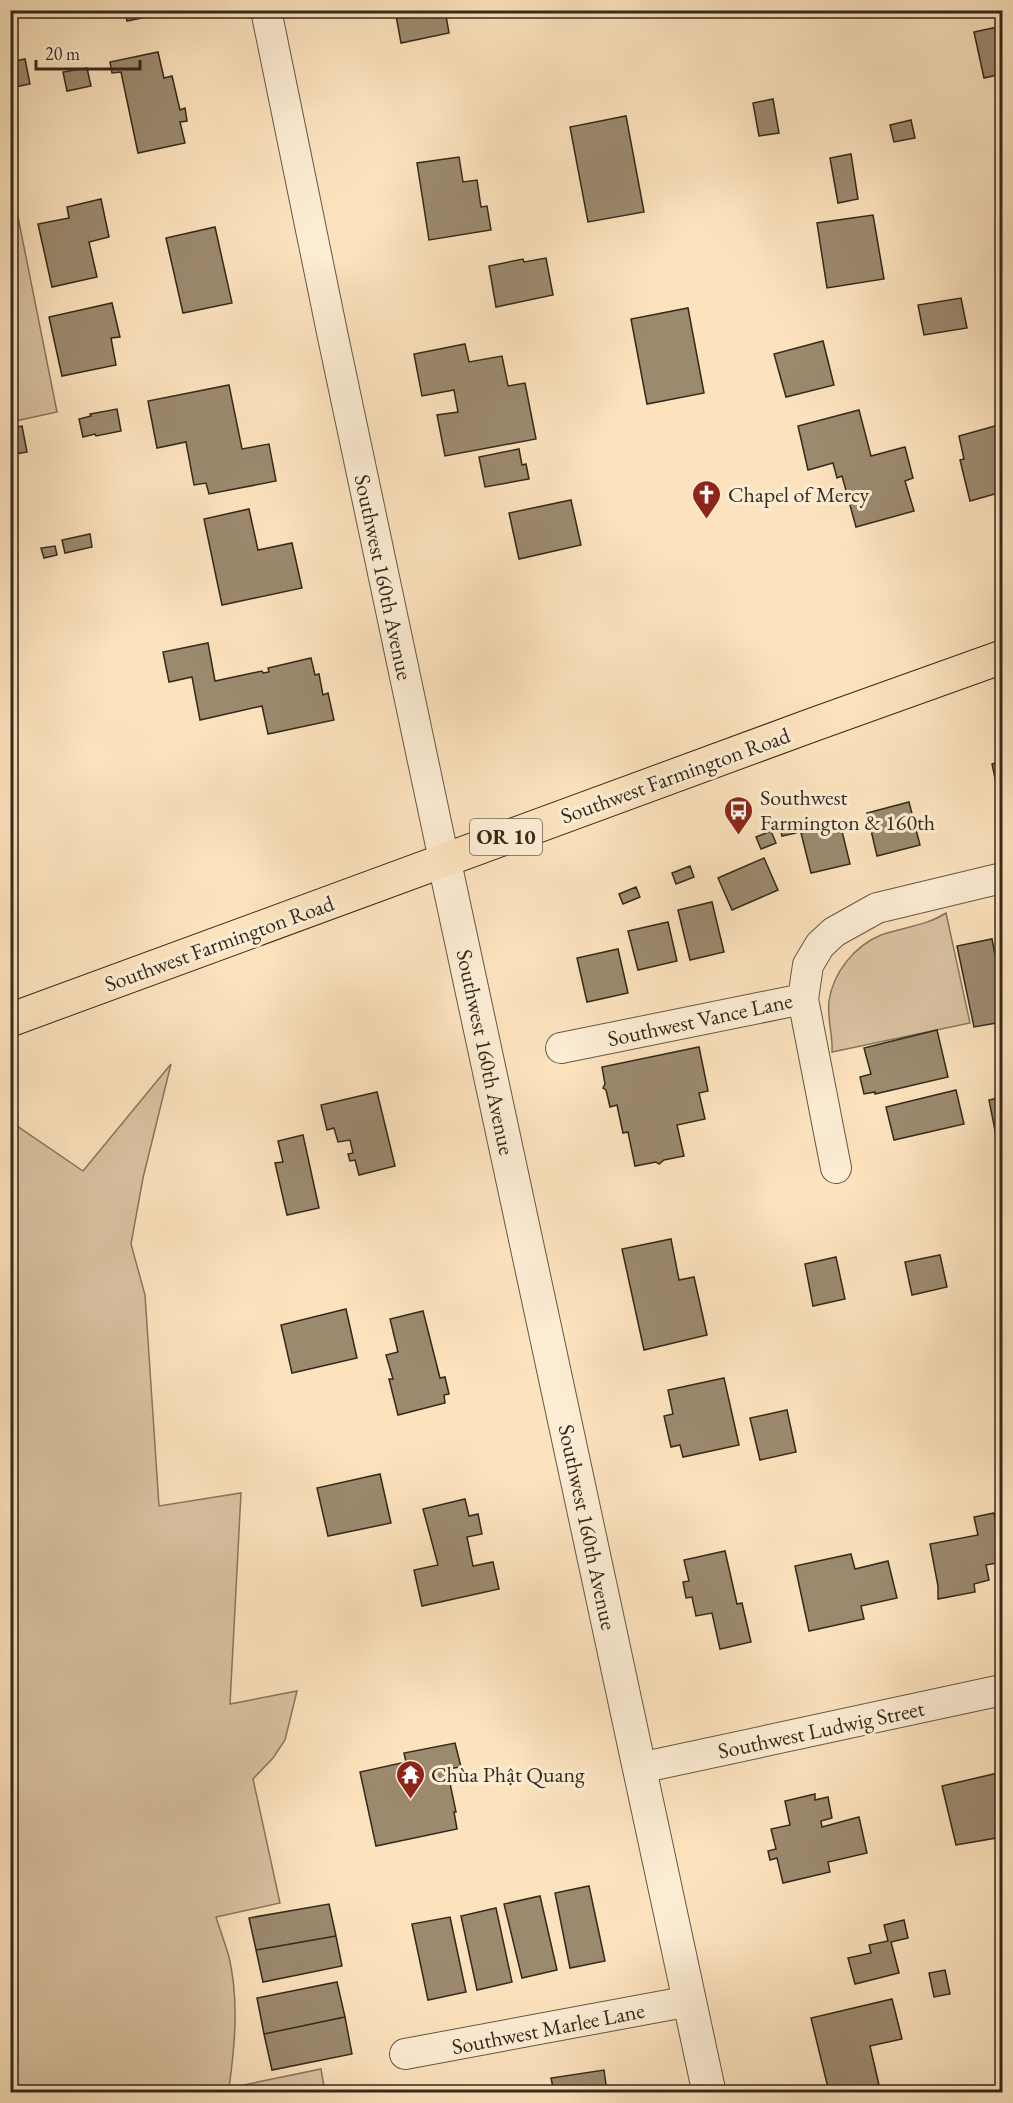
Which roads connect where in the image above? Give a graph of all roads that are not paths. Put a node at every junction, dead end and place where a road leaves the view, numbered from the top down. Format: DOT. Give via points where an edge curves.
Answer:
graph roads {
  1 [pos="266,10"];
  2 [pos="1002,657"];
  3 [pos="444,860"];
  4 [pos="1002,878"];
  5 [pos="802,999"];
  6 [pos="10,1020"];
  7 [pos="561,1048"];
  8 [pos="836,1168"];
  9 [pos="1002,1690"];
  10 [pos="640,1768"];
  11 [pos="690,2001"];
  12 [pos="405,2054"];
  13 [pos="710,2092"];
  1 -- 3 [label="street, Southwest 160th Avenue"];
  2 -- 3 [label="main road, Southwest Farmington Road / OR 10"];
  3 -- 6 [label="main road, Southwest Farmington Road / OR 10"];
  3 -- 10 [label="street, Southwest 160th Avenue"];
  4 -- 5 [label="street, Southwest Vance Lane" via="877,908 834,932 808,964"];
  5 -- 7 [label="street, Southwest Vance Lane"];
  5 -- 8 [label="street"];
  9 -- 10 [label="street, Southwest Ludwig Street"];
  10 -- 11 [label="street, Southwest 160th Avenue"];
  11 -- 12 [label="street, Southwest Marlee Lane"];
  11 -- 13 [label="street, Southwest 160th Avenue"];
}
